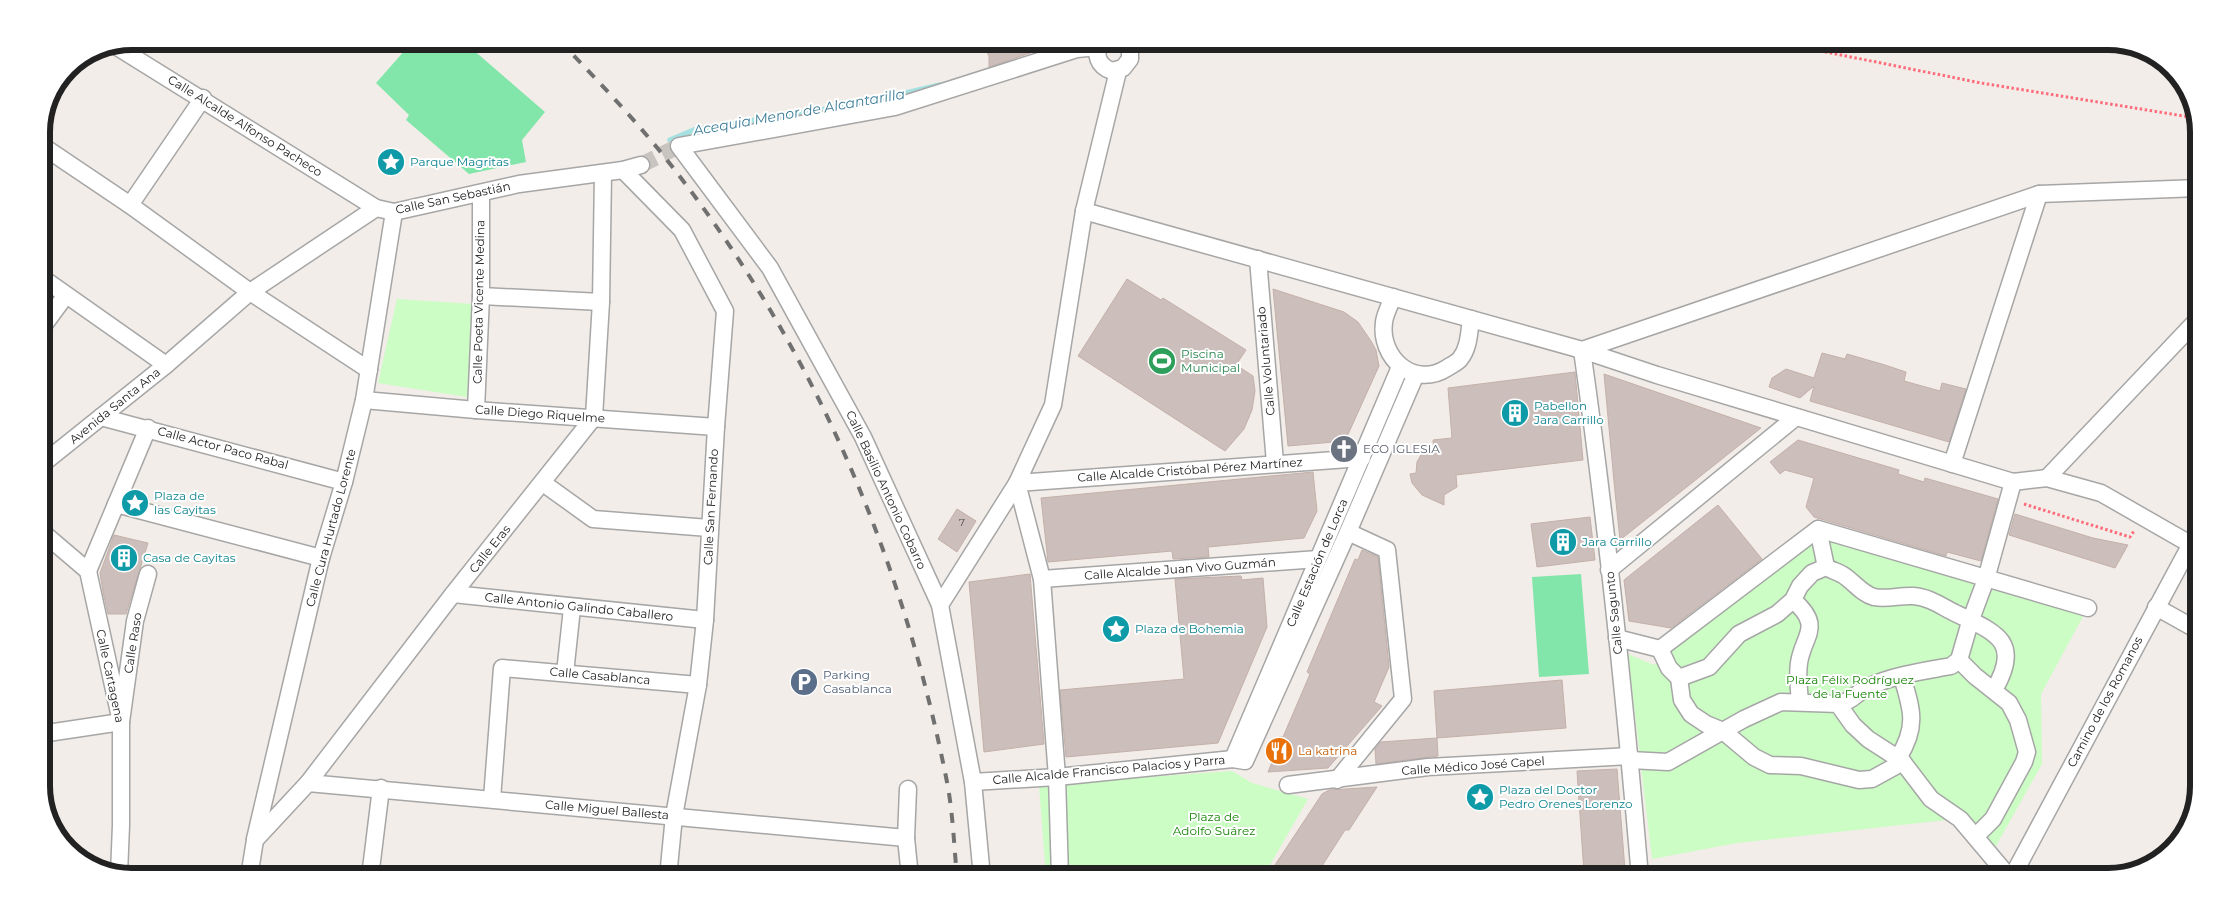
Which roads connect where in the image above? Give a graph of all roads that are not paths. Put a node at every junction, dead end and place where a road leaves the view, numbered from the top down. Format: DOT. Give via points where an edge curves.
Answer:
graph roads {
  1 [pos="1074,50"];
  2 [pos="1098,50"];
  3 [pos="1130,50"];
  4 [pos="124,51"];
  5 [pos="1118,70"];
  6 [pos="203,98"];
  7 [pos="50,151"];
  8 [pos="641,165"];
  9 [pos="623,170"];
  10 [pos="603,173"];
  11 [pos="2190,188"];
  12 [pos="481,193"];
  13 [pos="2039,194"];
  14 [pos="130,205"];
  15 [pos="376,208"];
  16 [pos="1084,211"];
  17 [pos="394,212"];
  18 [pos="1258,259"];
  19 [pos="50,283"];
  20 [pos="250,292"];
  21 [pos="66,295"];
  22 [pos="481,296"];
  23 [pos="1393,297"];
  24 [pos="601,302"];
  25 [pos="50,318"];
  26 [pos="1471,319"];
  27 [pos="2190,327"];
  28 [pos="1582,350"];
  29 [pos="166,365"];
  30 [pos="1400,367"];
  31 [pos="369,370"];
  32 [pos="1416,374"];
  33 [pos="364,400"];
  34 [pos="476,410"];
  35 [pos="101,417"];
  36 [pos="594,417"];
  37 [pos="1796,417"];
  38 [pos="716,427"];
  39 [pos="148,428"];
  40 [pos="50,458"];
  41 [pos="1362,458"];
  42 [pos="1274,463"];
  43 [pos="1952,464"];
  44 [pos="2047,478"];
  45 [pos="344,482"];
  46 [pos="544,482"];
  47 [pos="2013,482"];
  48 [pos="1017,483"];
  49 [pos="116,504"];
  50 [pos="709,528"];
  51 [pos="1818,529"];
  52 [pos="1348,532"];
  53 [pos="50,538"];
  54 [pos="2190,544"];
  55 [pos="321,558"];
  56 [pos="1318,559"];
  57 [pos="1826,567"];
  58 [pos="1609,570"];
  59 [pos="88,571"];
  60 [pos="148,574"];
  61 [pos="1042,579"];
  62 [pos="1986,579"];
  63 [pos="453,594"];
  64 [pos="1793,600"];
  65 [pos="940,605"];
  66 [pos="2156,607"];
  67 [pos="572,608"];
  68 [pos="2088,608"];
  69 [pos="705,620"];
  70 [pos="1971,620"];
  71 [pos="2190,626"];
  72 [pos="1617,638"];
  73 [pos="1660,649"];
  74 [pos="1959,660"];
  75 [pos="565,673"];
  76 [pos="1902,676"];
  77 [pos="1679,678"];
  78 [pos="698,685"];
  79 [pos="1994,690"];
  80 [pos="1800,702"];
  81 [pos="1838,704"];
  82 [pos="121,722"];
  83 [pos="1723,731"];
  84 [pos="50,733"];
  85 [pos="1630,758"];
  86 [pos="1239,760"];
  87 [pos="1901,760"];
  88 [pos="1057,777"];
  89 [pos="1337,780"];
  90 [pos="973,782"];
  91 [pos="308,783"];
  92 [pos="1288,784"];
  93 [pos="381,788"];
  94 [pos="908,789"];
  95 [pos="492,799"];
  96 [pos="674,816"];
  97 [pos="1976,836"];
  98 [pos="906,838"];
  99 [pos="255,840"];
  100 [pos="119,867"];
  101 [pos="251,868"];
  102 [pos="371,868"];
  103 [pos="669,868"];
  104 [pos="909,868"];
  105 [pos="981,868"];
  106 [pos="1060,868"];
  107 [pos="1639,868"];
  108 [pos="2003,868"];
  109 [pos="2015,868"];
  1 -- 65 [label="street, Calle Basilio Antonio Cobarro" via="895,107 679,146 770,268 864,437"];
  2 -- 5 [label="street" via="1101,65 1112,71"];
  3 -- 5 [label="street" via="1128,64"];
  4 -- 6 [label="street, Calle Alcalde Alfonso Pacheco"];
  5 -- 16 [label="street"];
  6 -- 14 [label="street"];
  6 -- 15 [label="street, Calle Alcalde Alfonso Pacheco"];
  7 -- 14 [label="street"];
  8 -- 9 [label="street, Calle San Sebastián"];
  9 -- 10 [label="street, Calle San Sebastián"];
  9 -- 38 [label="street, Calle San Fernando" via="682,230 725,311"];
  10 -- 12 [label="street, Calle San Sebastián" via="519,184"];
  10 -- 24 [label="street"];
  11 -- 13 [label="street"];
  12 -- 17 [label="street, Calle San Sebastián"];
  12 -- 22 [label="street, Calle Poeta Vicente Medina"];
  13 -- 28 [label="street"];
  13 -- 43 [label="street"];
  14 -- 20 [label="street"];
  15 -- 17 [label="street, Calle San Sebastián"];
  15 -- 20 [label="street"];
  16 -- 18 [label="street"];
  16 -- 48 [label="street" via="1053,405"];
  17 -- 31 [label="street, Calle Cura Hurtado Lorente"];
  18 -- 23 [label="street"];
  18 -- 42 [label="street, Calle Voluntariado"];
  19 -- 21 [label="street"];
  20 -- 29 [label="street"];
  20 -- 31 [label="street"];
  21 -- 25 [label="street"];
  21 -- 29 [label="street"];
  22 -- 24 [label="street"];
  22 -- 34 [label="street, Calle Poeta Vicente Medina"];
  23 -- 26 [label="street"];
  23 -- 30 [label="street" via="1384,322 1386,348"];
  24 -- 36 [label="street"];
  26 -- 28 [label="street"];
  26 -- 32 [label="street" via="1468,343 1459,360 1438,374"];
  27 -- 44 [label="street"];
  28 -- 37 [label="street"];
  28 -- 58 [label="street, Calle Sagunto" via="1600,474"];
  29 -- 35 [label="street, Avenida Santa Ana"];
  30 -- 32 [label="street"];
  30 -- 41 [label="street, Calle Estación de Lorca"];
  31 -- 33 [label="street, Calle Cura Hurtado Lorente"];
  32 -- 52 [label="street, Calle Estación de Lorca"];
  33 -- 34 [label="street, Calle Diego Riquelme"];
  33 -- 45 [label="street, Calle Cura Hurtado Lorente"];
  34 -- 36 [label="street, Calle Diego Riquelme"];
  35 -- 39 [label="street, Calle Actor Paco Rabal"];
  35 -- 40 [label="street, Avenida Santa Ana"];
  36 -- 38 [label="street, Calle Diego Riquelme"];
  36 -- 46 [label="street, Calle Eras"];
  37 -- 43 [label="street"];
  37 -- 58 [label="street"];
  38 -- 50 [label="street, Calle San Fernando"];
  39 -- 45 [label="street, Calle Actor Paco Rabal"];
  39 -- 49 [label="street"];
  41 -- 42 [label="street, Calle Alcalde Cristóbal Pérez Martínez"];
  41 -- 56 [label="street, Calle Estación de Lorca"];
  42 -- 48 [label="street, Calle Alcalde Cristóbal Pérez Martínez"];
  43 -- 47 [label="street"];
  44 -- 47 [label="street"];
  44 -- 54 [label="street" via="2101,493"];
  45 -- 55 [label="street, Calle Cura Hurtado Lorente"];
  46 -- 50 [label="street" via="593,519"];
  46 -- 63 [label="street, Calle Eras"];
  47 -- 62 [label="street"];
  48 -- 61 [label="street"];
  48 -- 65 [label="street"];
  49 -- 55 [label="street"];
  49 -- 59 [label="street"];
  50 -- 69 [label="street, Calle San Fernando"];
  51 -- 57 [label="street"];
  51 -- 62 [label="street"];
  51 -- 73 [label="street"];
  52 -- 86 [label="street, Calle Estación de Lorca"];
  52 -- 89 [label="street" via="1387,550 1403,699"];
  53 -- 59 [label="street"];
  54 -- 66 [label="street, Camino de los Romanos"];
  55 -- 99 [label="street, Calle Cura Hurtado Lorente"];
  56 -- 61 [label="street, Calle Alcalde Juan Vivo Guzmán"];
  56 -- 86 [label="street, Calle Estación de Lorca"];
  57 -- 64 [label="street" via="1812,573"];
  57 -- 70 [label="street" via="1875,597 1913,596 1934,601"];
  58 -- 72 [label="street, Calle Sagunto"];
  59 -- 82 [label="street, Calle Cartagena"];
  60 -- 82 [label="street, Calle Raso" via="135,620"];
  61 -- 88 [label="street"];
  62 -- 68 [label="street"];
  62 -- 70 [label="street"];
  63 -- 67 [label="street, Calle Antonio Galindo Caballero"];
  63 -- 91 [label="street, Calle Eras"];
  64 -- 77 [label="street" via="1777,614 1740,634 1709,667"];
  64 -- 80 [label="street" via="1806,615 1809,625 1808,640 1799,662"];
  65 -- 90 [label="street, Calle Basilio Antonio Cobarro"];
  66 -- 71 [label="street"];
  66 -- 109 [label="street, Camino de los Romanos"];
  67 -- 69 [label="street, Calle Antonio Galindo Caballero"];
  67 -- 75 [label="street"];
  69 -- 78 [label="street, Calle San Fernando"];
  70 -- 74 [label="street"];
  70 -- 79 [label="street" via="1990,630 2005,647 2005,670"];
  72 -- 73 [label="street"];
  72 -- 85 [label="street, Calle Sagunto"];
  73 -- 77 [label="street"];
  74 -- 76 [label="street" via="1951,666"];
  74 -- 79 [label="street"];
  75 -- 78 [label="street, Calle Casablanca"];
  75 -- 95 [label="street, Calle Casablanca" via="502,668"];
  76 -- 81 [label="street" via="1866,688 1848,702"];
  76 -- 87 [label="street" via="1912,725"];
  77 -- 83 [label="street" via="1682,700 1691,714"];
  78 -- 96 [label="street, Calle San Fernando"];
  79 -- 97 [label="street" via="2009,703 2027,752 1993,819"];
  80 -- 81 [label="street, Calle Médico José Capel"];
  80 -- 83 [label="street, Calle Médico José Capel" via="1781,702"];
  81 -- 87 [label="street" via="1868,739"];
  82 -- 84 [label="street"];
  82 -- 100 [label="street, Calle Cartagena"];
  83 -- 85 [label="street, Calle Médico José Capel" via="1668,762"];
  83 -- 87 [label="street" via="1754,757 1770,765 1801,766 1859,780 1872,779"];
  85 -- 89 [label="street, Calle Médico José Capel" via="1428,767"];
  85 -- 107 [label="street, Calle Sagunto"];
  86 -- 88 [label="street, Calle Alcalde Francisco Palacios y Parra"];
  87 -- 97 [label="street" via="1931,799 1960,819"];
  88 -- 90 [label="street, Calle Alcalde Francisco Palacios y Parra"];
  88 -- 106 [label="street"];
  89 -- 92 [label="street, Calle Médico José Capel"];
  90 -- 105 [label="street, Calle Basilio Antonio Cobarro"];
  91 -- 93 [label="street, Calle Miguel Ballesta"];
  91 -- 99 [label="street, Calle Eras"];
  93 -- 95 [label="street, Calle Miguel Ballesta"];
  93 -- 102 [label="street"];
  94 -- 98 [label="street"];
  95 -- 96 [label="street, Calle Miguel Ballesta"];
  96 -- 98 [label="street, Calle Miguel Ballesta"];
  96 -- 103 [label="street, Calle San Fernando"];
  97 -- 108 [label="street"];
  98 -- 104 [label="street"];
  99 -- 101 [label="street"];
}
